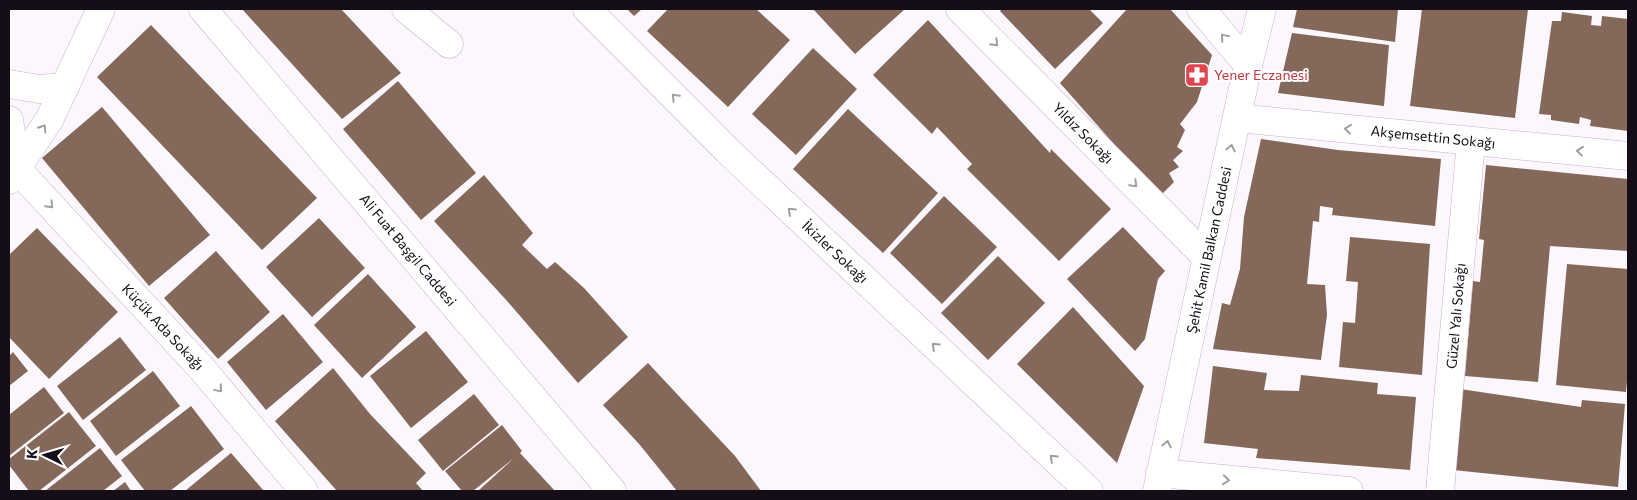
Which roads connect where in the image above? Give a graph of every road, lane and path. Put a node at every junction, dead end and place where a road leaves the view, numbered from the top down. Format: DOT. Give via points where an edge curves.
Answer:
graph roads {
  1 [pos="100,9"];
  2 [pos="406,9"];
  3 [pos="587,9"];
  4 [pos="960,9"];
  5 [pos="1201,9"];
  6 [pos="1262,9"];
  7 [pos="201,10"];
  8 [pos="449,44"];
  9 [pos="1248,65"];
  10 [pos="9,84"];
  11 [pos="65,87"];
  12 [pos="1237,118"];
  13 [pos="9,120"];
  14 [pos="1472,141"];
  15 [pos="1628,156"];
  16 [pos="13,175"];
  17 [pos="1206,257"];
  18 [pos="1159,482"];
  19 [pos="304,491"];
  20 [pos="612,491"];
  21 [pos="1088,491"];
  22 [pos="1349,491"];
  23 [pos="1440,491"];
  1 -- 11 [label="street"];
  2 -- 8 [label="street"];
  21 -- 3 [label="street, İkizler Sokağı, one-way" via="728,151"];
  4 -- 17 [label="street, Yıldız Sokağı, one-way"];
  9 -- 5 [label="street, one-way"];
  6 -- 9 [label="street, Şehit Kamil Balkan Caddesi"];
  7 -- 20 [label="street, Ali Fuat Başgil Caddesi"];
  9 -- 12 [label="street, Şehit Kamil Balkan Caddesi"];
  10 -- 11 [label="street" via="39,90"];
  16 -- 11 [label="street, one-way" via="49,120"];
  14 -- 12 [label="street, Akşemsettin Sokağı, one-way"];
  17 -- 12 [label="street, Şehit Kamil Balkan Caddesi, one-way"];
  13 -- 16 [label="street"];
  15 -- 14 [label="street, Akşemsettin Sokağı, one-way"];
  14 -- 23 [label="street, Güzel Yalı Sokağı"];
  16 -- 19 [label="street, Küçük Ada Sokağı, one-way" via="203,370"];
  18 -- 17 [label="street, Şehit Kamil Balkan Caddesi, one-way"];
  18 -- 22 [label="street, one-way"];
}
